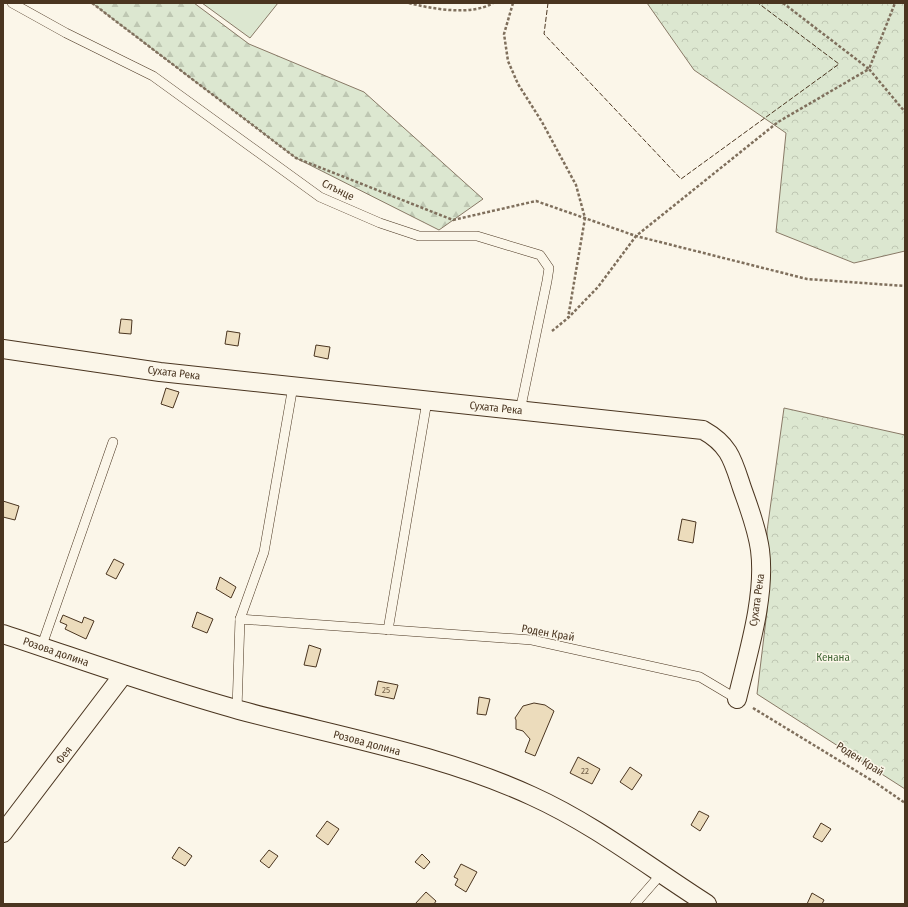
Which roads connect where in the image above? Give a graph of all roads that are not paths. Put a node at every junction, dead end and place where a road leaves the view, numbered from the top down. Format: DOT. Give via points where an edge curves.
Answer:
graph roads {
  1 [pos="12,3"];
  2 [pos="3,349"];
  3 [pos="293,386"];
  4 [pos="427,401"];
  5 [pos="520,411"];
  6 [pos="113,442"];
  7 [pos="240,619"];
  8 [pos="388,630"];
  9 [pos="3,634"];
  10 [pos="41,648"];
  11 [pos="123,675"];
  12 [pos="737,699"];
  13 [pos="237,709"];
  14 [pos="3,833"];
  15 [pos="662,873"];
  16 [pos="635,904"];
  17 [pos="706,904"];
  1 -- 5 [label="lane, Слънце" via="153,76 320,197 419,236 477,236 540,255 549,268"];
  2 -- 3 [label="street, Сухата Река" via="160,372"];
  3 -- 4 [label="street, Сухата Река"];
  3 -- 7 [label="lane" via="264,552"];
  4 -- 5 [label="street, Сухата Река"];
  4 -- 8 [label="lane"];
  5 -- 12 [label="street, Сухата Река" via="703,430 717,438 728,450 756,529 761,567 758,606"];
  6 -- 10 [label="lane"];
  7 -- 8 [label="lane, Роден Край"];
  7 -- 13 [label="lane"];
  8 -- 12 [label="lane, Роден Край" via="532,640 700,677"];
  9 -- 10 [label="street, Розова долина"];
  10 -- 11 [label="street, Розова долина"];
  11 -- 13 [label="street, Розова долина"];
  11 -- 14 [label="street, Фея"];
  13 -- 15 [label="street, Розова долина" via="482,775 533,796 581,822"];
  15 -- 16 [label="lane"];
  15 -- 17 [label="street, Розова долина"];
}
